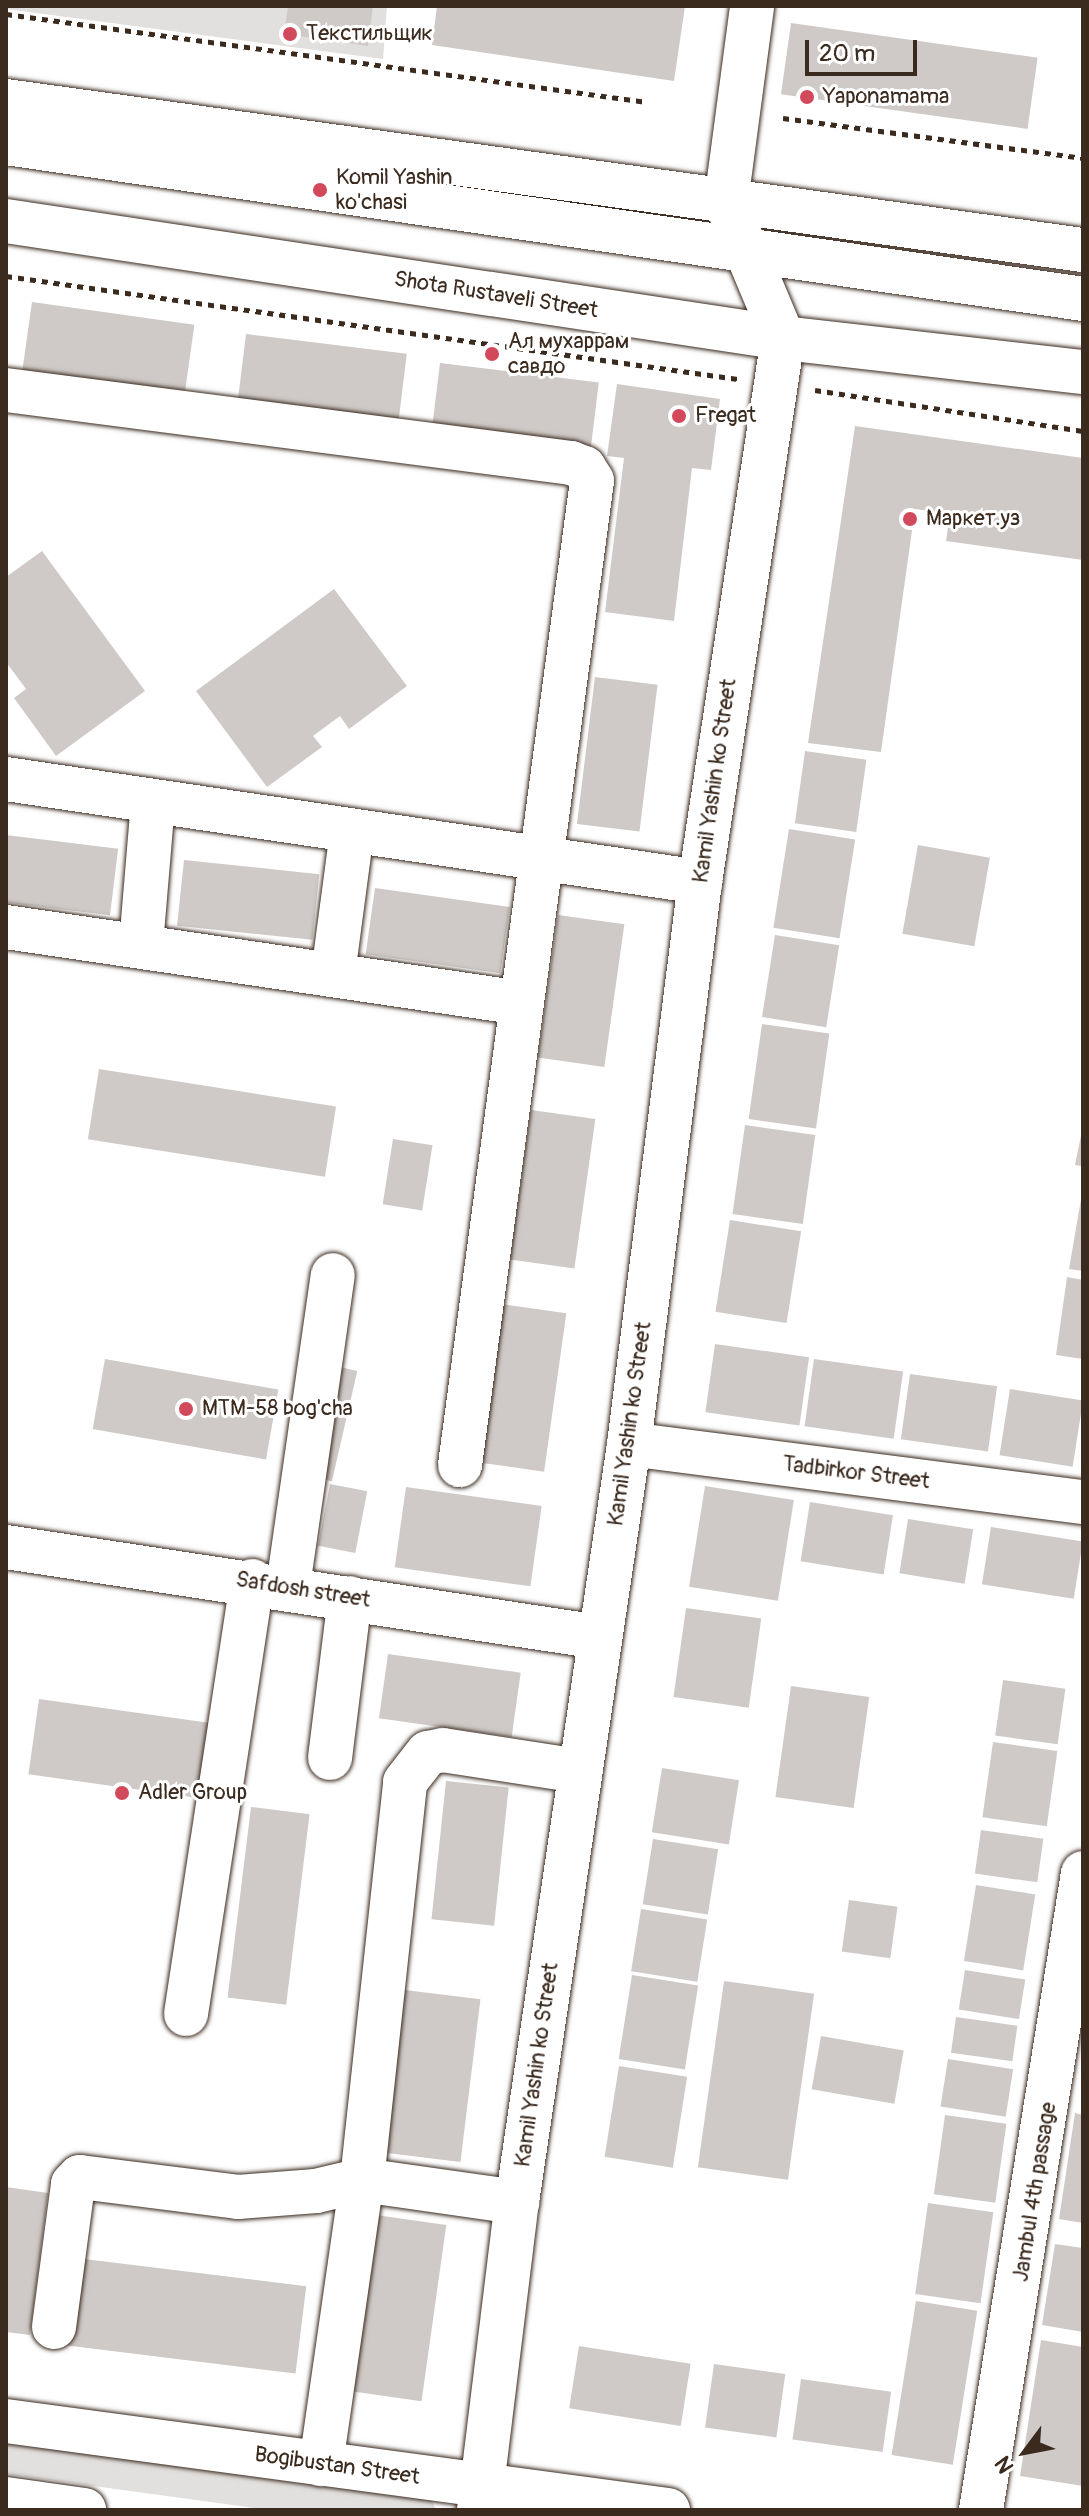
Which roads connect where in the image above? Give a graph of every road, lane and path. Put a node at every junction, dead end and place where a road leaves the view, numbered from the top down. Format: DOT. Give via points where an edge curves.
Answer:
graph roads {
  1 [pos="752,6"];
  2 [pos="6,14"];
  3 [pos="6,101"];
  4 [pos="647,102"];
  5 [pos="783,118"];
  6 [pos="6,143"];
  7 [pos="1083,158"];
  8 [pos="6,169"];
  9 [pos="726,202"];
  10 [pos="6,221"];
  11 [pos="1083,250"];
  12 [pos="750,266"];
  13 [pos="6,276"];
  14 [pos="1083,299"];
  15 [pos="1083,319"];
  16 [pos="783,338"];
  17 [pos="1083,372"];
  18 [pos="775,385"];
  19 [pos="6,390"];
  20 [pos="1083,431"];
  21 [pos="6,779"];
  22 [pos="153,803"];
  23 [pos="352,831"];
  24 [pos="544,856"];
  25 [pos="700,882"];
  26 [pos="6,927"];
  27 [pos="141,945"];
  28 [pos="333,974"];
  29 [pos="521,1003"];
  30 [pos="333,1275"];
  31 [pos="629,1444"];
  32 [pos="460,1465"];
  33 [pos="1083,1502"];
  34 [pos="6,1547"];
  35 [pos="270,1584"];
  36 [pos="350,1598"];
  37 [pos="599,1637"];
  38 [pos="330,1758"];
  39 [pos="578,1771"];
  40 [pos="1083,1873"];
  41 [pos="1076,1983"];
  42 [pos="186,2014"];
  43 [pos="362,2180"];
  44 [pos="517,2202"];
  45 [pos="54,2327"];
  46 [pos="6,2421"];
  47 [pos="321,2464"];
  48 [pos="481,2497"];
  49 [pos="9,2503"];
  50 [pos="84,2510"];
  51 [pos="668,2510"];
  52 [pos="981,2510"];
  1 -- 9 [label="street"];
  2 -- 4 [label="path"];
  3 -- 9 [label="street"];
  5 -- 7 [label="path"];
  6 -- 12 [label="street"];
  8 -- 12 [label="street"];
  9 -- 11 [label="street"];
  9 -- 12 [label="street"];
  10 -- 16 [label="street, Shota Rustaveli Street"];
  12 -- 14 [label="street"];
  12 -- 15 [label="street"];
  12 -- 16 [label="street"];
  13 -- 18 [label="path"];
  16 -- 17 [label="street, Shota Rustaveli Street"];
  16 -- 18 [label="street, Kamil Yashin ko Street"];
  18 -- 20 [label="path"];
  18 -- 25 [label="street, Kamil Yashin ko Street"];
  19 -- 24 [label="street" via="584,468 592,492"];
  21 -- 22 [label="street"];
  22 -- 23 [label="street"];
  22 -- 27 [label="street"];
  23 -- 24 [label="street"];
  23 -- 28 [label="street"];
  24 -- 25 [label="street"];
  24 -- 29 [label="street"];
  25 -- 31 [label="street, Kamil Yashin ko Street"];
  26 -- 27 [label="street"];
  27 -- 28 [label="street"];
  28 -- 29 [label="street"];
  29 -- 32 [label="street"];
  30 -- 35 [label="street"];
  31 -- 33 [label="street, Tadbirkor Street"];
  31 -- 37 [label="street, Kamil Yashin ko Street"];
  34 -- 35 [label="street, Safdosh street"];
  35 -- 36 [label="street, Safdosh street"];
  35 -- 42 [label="street"];
  36 -- 37 [label="street, Safdosh street"];
  36 -- 38 [label="street"];
  37 -- 39 [label="street, Kamil Yashin ko Street"];
  39 -- 43 [label="street" via="443,1750 428,1753 405,1782"];
  39 -- 44 [label="street, Kamil Yashin ko Street"];
  40 -- 41 [label="street, Jambul 4th passage"];
  41 -- 52 [label="street, Jambul 4th passage"];
  43 -- 44 [label="street"];
  43 -- 45 [label="street" via="316,2191 238,2197 80,2177 73,2184"];
  43 -- 47 [label="street"];
  44 -- 48 [label="street, Kamil Yashin ko Street"];
  46 -- 47 [label="street, Bogibustan Street"];
  47 -- 48 [label="street, Bogibustan Street"];
  48 -- 51 [label="street, Bogibustan Street"];
  49 -- 50 [label="street"];
}
